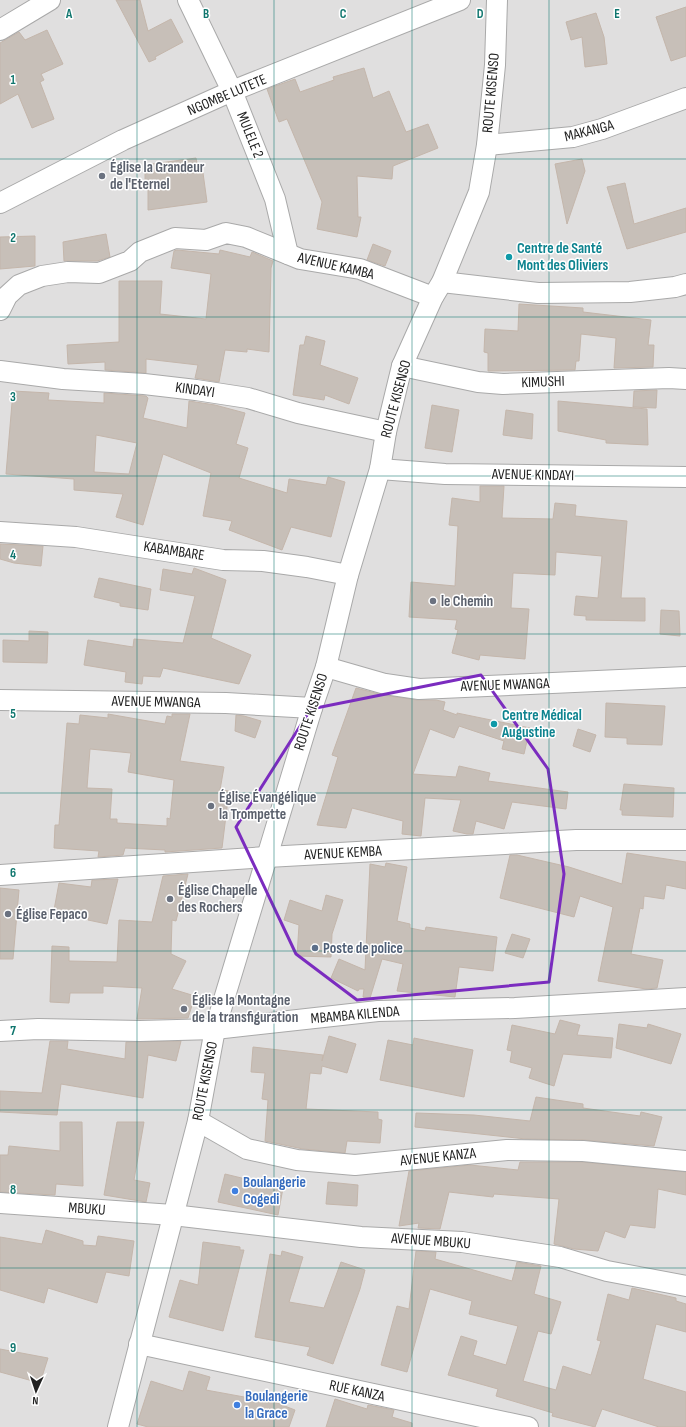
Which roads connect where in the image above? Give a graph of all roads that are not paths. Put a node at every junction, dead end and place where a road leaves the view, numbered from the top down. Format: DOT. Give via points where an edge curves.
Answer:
graph roads {
  1 [pos="50,0"];
  2 [pos="188,0"];
  3 [pos="460,0"];
  4 [pos="497,0"];
  5 [pos="0,30"];
  6 [pos="232,91"];
  7 [pos="686,98"];
  8 [pos="487,145"];
  9 [pos="0,203"];
  10 [pos="288,254"];
  11 [pos="686,284"];
  12 [pos="438,290"];
  13 [pos="0,310"];
  14 [pos="402,366"];
  15 [pos="0,371"];
  16 [pos="686,380"];
  17 [pos="386,432"];
  18 [pos="380,469"];
  19 [pos="686,477"];
  20 [pos="0,532"];
  21 [pos="348,575"];
  22 [pos="326,667"];
  23 [pos="686,677"];
  24 [pos="0,700"];
  25 [pos="312,708"];
  26 [pos="686,840"];
  27 [pos="267,857"];
  28 [pos="0,875"];
  29 [pos="686,998"];
  30 [pos="215,1029"];
  31 [pos="0,1031"];
  32 [pos="198,1122"];
  33 [pos="686,1161"];
  34 [pos="0,1202"];
  35 [pos="173,1215"];
  36 [pos="686,1286"];
  37 [pos="138,1344"];
  38 [pos="118,1427"];
  39 [pos="528,1427"];
  1 -- 5 [label="street"];
  2 -- 6 [label="street, MULELE 2"];
  3 -- 6 [label="street, NGOMBE LUTETE"];
  4 -- 8 [label="street, ROUTE KISENSO" via="495,65"];
  6 -- 9 [label="street, NGOMBE LUTETE" via="123,140"];
  6 -- 10 [label="street, MULELE 2" via="275,199"];
  7 -- 8 [label="street, MAKANGA" via="573,137"];
  8 -- 12 [label="street, ROUTE KISENSO" via="479,192"];
  10 -- 12 [label="street, AVENUE KAMBA" via="300,259 360,269"];
  10 -- 13 [label="street, AVENUE KAMBA" via="246,236 226,233 206,240 175,238 140,252 130,261 99,273 61,273 42,276 19,285 7,296"];
  11 -- 12 [label="street, AVENUE KAMBA" via="630,292"];
  12 -- 14 [label="street, ROUTE KISENSO"];
  14 -- 16 [label="street, KIMUSHI" via="478,382 503,384 668,378"];
  14 -- 17 [label="street, ROUTE KISENSO"];
  15 -- 17 [label="street, KINDAYI" via="63,379 144,384 248,398 298,413"];
  17 -- 18 [label="street, ROUTE KISENSO"];
  18 -- 19 [label="street, AVENUE KINDAYI" via="445,474"];
  18 -- 21 [label="street, ROUTE KISENSO"];
  20 -- 21 [label="street, KABAMBARE" via="83,538 223,560 263,561"];
  21 -- 22 [label="street, ROUTE KISENSO"];
  22 -- 23 [label="street, AVENUE MWANGA" via="385,684 419,689"];
  22 -- 25 [label="street, ROUTE KISENSO"];
  24 -- 25 [label="street, AVENUE MWANGA" via="226,703"];
  25 -- 27 [label="street, ROUTE KISENSO"];
  26 -- 27 [label="street, AVENUE KEMBA" via="576,840"];
  27 -- 28 [label="street, AVENUE KEMBA"];
  27 -- 30 [label="street, ROUTE KISENSO"];
  29 -- 30 [label="street, MBAMBA KILENDA" via="515,1008 378,1011"];
  30 -- 31 [label="street, MBAMBA KILENDA"];
  30 -- 32 [label="street, ROUTE KISENSO"];
  32 -- 33 [label="street, AVENUE KANZA" via="247,1149 296,1160 356,1165 507,1150 583,1152"];
  32 -- 35 [label="street, ROUTE KISENSO"];
  34 -- 35 [label="street, MBUKU"];
  35 -- 36 [label="street, AVENUE MBUKU" via="361,1237 462,1242 560,1257 607,1271"];
  35 -- 37 [label="street, ROUTE KISENSO"];
  37 -- 38 [label="street, ROUTE KISENSO"];
  37 -- 39 [label="street, RUE KANZA"];
}
